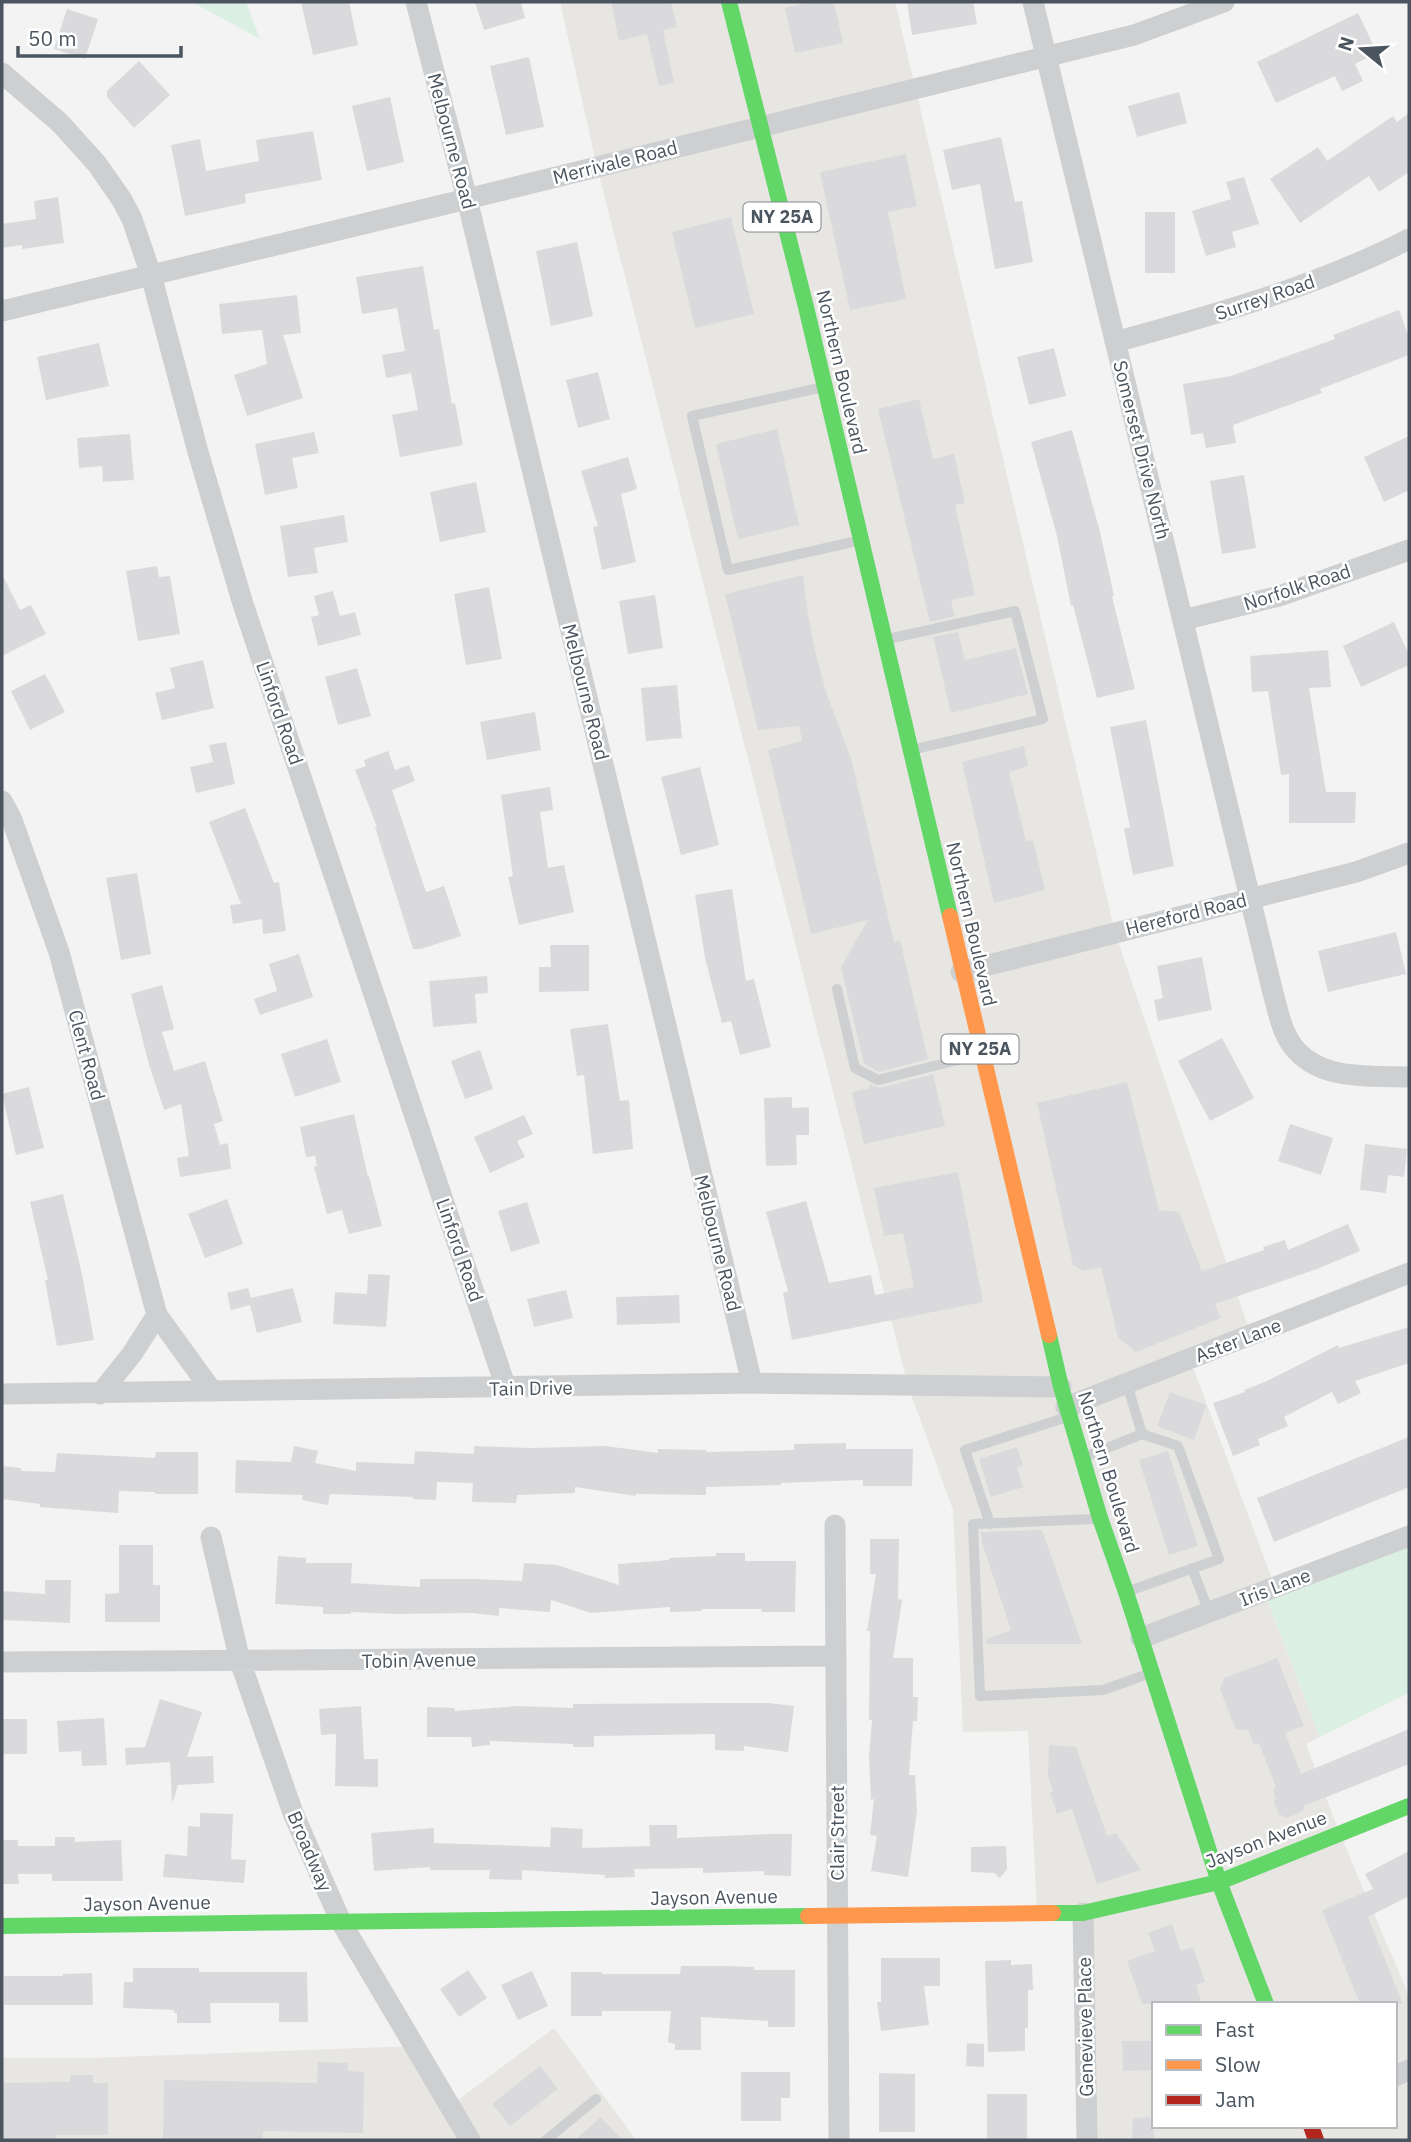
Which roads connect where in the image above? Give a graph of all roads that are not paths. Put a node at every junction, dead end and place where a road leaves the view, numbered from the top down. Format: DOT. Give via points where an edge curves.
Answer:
graph roads {
  1 [pos="416,2"];
  2 [pos="729,2"];
  3 [pos="1033,2"];
  4 [pos="1224,2"];
  5 [pos="1046,57"];
  6 [pos="2,73"];
  7 [pos="760,126"];
  8 [pos="467,200"];
  9 [pos="1409,239"];
  10 [pos="151,275"];
  11 [pos="2,311"];
  12 [pos="1115,342"];
  13 [pos="824,387"];
  14 [pos="860,540"];
  15 [pos="1409,550"];
  16 [pos="1183,620"];
  17 [pos="884,640"];
  18 [pos="909,750"];
  19 [pos="2,801"];
  20 [pos="1409,853"];
  21 [pos="1250,898"];
  22 [pos="961,972"];
  23 [pos="836,989"];
  24 [pos="981,1054"];
  25 [pos="1409,1077"];
  26 [pos="1409,1273"];
  27 [pos="157,1315"];
  28 [pos="752,1383"];
  29 [pos="1127,1384"];
  30 [pos="506,1388"];
  31 [pos="212,1391"];
  32 [pos="2,1394"];
  33 [pos="100,1394"];
  34 [pos="1065,1403"];
  35 [pos="1142,1434"];
  36 [pos="1082,1458"];
  37 [pos="1100,1518"];
  38 [pos="990,1524"];
  39 [pos="835,1525"];
  40 [pos="1409,1536"];
  41 [pos="211,1537"];
  42 [pos="1192,1569"];
  43 [pos="1126,1592"];
  44 [pos="1209,1612"];
  45 [pos="1141,1638"];
  46 [pos="836,1656"];
  47 [pos="240,1661"];
  48 [pos="2,1662"];
  49 [pos="1151,1673"];
  50 [pos="1409,1806"];
  51 [pos="1219,1882"];
  52 [pos="1083,1913"];
  53 [pos="837,1916"];
  54 [pos="341,1922"];
  55 [pos="2,1926"];
  56 [pos="1265,2002"];
  57 [pos="596,2099"];
  58 [pos="470,2140"];
  59 [pos="546,2140"];
  60 [pos="839,2140"];
  61 [pos="1087,2140"];
  1 -- 8 [label="street, Melbourne Road"];
  2 -- 7 [label="main road, Northern Boulevard / NY 25A"];
  3 -- 5 [label="street, Somerset Drive North"];
  4 -- 5 [label="street, Merrivale Road" via="1134,35"];
  5 -- 7 [label="street, Merrivale Road"];
  5 -- 12 [label="street, Somerset Drive North"];
  6 -- 10 [label="street, Linford Road" via="60,123 97,164 132,219"];
  7 -- 8 [label="street, Merrivale Road"];
  7 -- 13 [label="main road, Northern Boulevard / NY 25A"];
  8 -- 10 [label="street, Merrivale Road"];
  8 -- 28 [label="street, Melbourne Road"];
  9 -- 12 [label="street, Surrey Road" via="1237,308"];
  10 -- 11 [label="street, Merrivale Road"];
  10 -- 30 [label="street, Linford Road" via="243,604"];
  12 -- 16 [label="street, Somerset Drive North"];
  13 -- 14 [label="main road, Northern Boulevard / NY 25A"];
  13 -- 14 [label="lane" via="692,416 724,557 728,570"];
  14 -- 17 [label="main road, Northern Boulevard / NY 25A"];
  15 -- 16 [label="street, Norfolk Road" via="1279,596"];
  16 -- 21 [label="street, Somerset Drive North"];
  17 -- 18 [label="main road, Northern Boulevard / NY 25A"];
  17 -- 18 [label="lane" via="1015,611 1043,719"];
  18 -- 22 [label="main road, Northern Boulevard / NY 25A"];
  19 -- 27 [label="street, Clent Road" via="60,952"];
  20 -- 21 [label="street, Hereford Road" via="1356,872"];
  21 -- 22 [label="street, Hereford Road"];
  21 -- 25 [label="street, Somerset Drive North" via="1273,993 1291,1044 1306,1060 1332,1072"];
  22 -- 24 [label="main road, Northern Boulevard / NY 25A"];
  23 -- 24 [label="lane" via="855,1068 878,1080"];
  24 -- 34 [label="main road, Northern Boulevard / NY 25A"];
  26 -- 29 [label="street, Aster Lane"];
  27 -- 31 [label="street, Clent Road"];
  27 -- 33 [label="street"];
  28 -- 30 [label="street, Tain Drive"];
  28 -- 34 [label="street, Tain Drive"];
  29 -- 34 [label="street, Aster Lane"];
  29 -- 35 [label="lane"];
  30 -- 31 [label="street, Tain Drive"];
  31 -- 33 [label="street, Tain Drive"];
  32 -- 33 [label="street, Tain Drive"];
  34 -- 36 [label="main road, Northern Boulevard / NY 25A"];
  34 -- 38 [label="lane" via="965,1450"];
  35 -- 36 [label="lane"];
  35 -- 42 [label="lane" via="1178,1446 1219,1559"];
  36 -- 37 [label="main road, Northern Boulevard / NY 25A"];
  37 -- 38 [label="lane"];
  37 -- 43 [label="main road, Northern Boulevard / NY 25A"];
  38 -- 49 [label="lane" via="973,1524 980,1696 1103,1690"];
  39 -- 46 [label="street, Clair Street"];
  40 -- 44 [label="street, Iris Lane"];
  41 -- 47 [label="street, Broadway"];
  42 -- 43 [label="lane"];
  42 -- 44 [label="lane"];
  43 -- 45 [label="main road, Northern Boulevard / NY 25A"];
  44 -- 45 [label="street, Iris Lane"];
  45 -- 49 [label="main road, Northern Boulevard / NY 25A"];
  46 -- 47 [label="street, Tobin Avenue"];
  46 -- 53 [label="street, Clair Street"];
  47 -- 48 [label="street, Tobin Avenue"];
  47 -- 54 [label="street, Broadway" via="293,1813"];
  49 -- 51 [label="main road, Northern Boulevard / NY 25A"];
  50 -- 51 [label="main road, Jayson Avenue"];
  51 -- 52 [label="main road, Jayson Avenue"];
  51 -- 56 [label="main road, Northern Boulevard / NY 25A"];
  52 -- 53 [label="main road, Jayson Avenue"];
  52 -- 61 [label="street, Genevieve Place"];
  53 -- 54 [label="main road, Jayson Avenue"];
  53 -- 60 [label="street, Clair Street"];
  54 -- 55 [label="main road, Jayson Avenue"];
  54 -- 58 [label="street, Broadway"];
  57 -- 59 [label="lane"];
}
